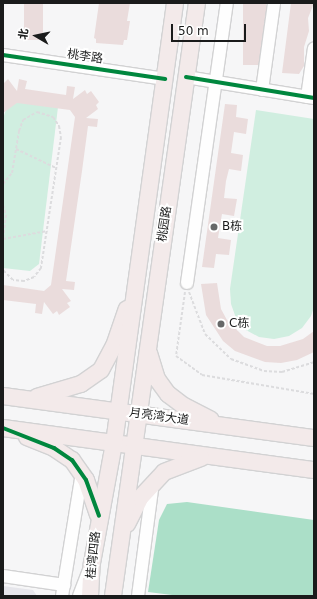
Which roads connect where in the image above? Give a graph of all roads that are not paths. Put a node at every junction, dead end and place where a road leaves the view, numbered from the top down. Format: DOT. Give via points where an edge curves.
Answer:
graph roads {
  1 [pos="176,3"];
  2 [pos="197,3"];
  3 [pos="227,3"];
  4 [pos="274,3"];
  5 [pos="314,48"];
  6 [pos="3,55"];
  7 [pos="186,77"];
  8 [pos="165,79"];
  9 [pos="216,82"];
  10 [pos="262,90"];
  11 [pos="311,98"];
  12 [pos="186,283"];
  13 [pos="134,288"];
  14 [pos="148,347"];
  15 [pos="3,396"];
  16 [pos="29,399"];
  17 [pos="119,411"];
  18 [pos="138,414"];
  19 [pos="222,426"];
  20 [pos="3,428"];
  21 [pos="314,438"];
  22 [pos="114,443"];
  23 [pos="133,446"];
  24 [pos="209,456"];
  25 [pos="314,470"];
  26 [pos="82,473"];
  27 [pos="153,482"];
  28 [pos="99,516"];
  29 [pos="121,536"];
  30 [pos="92,563"];
  31 [pos="3,576"];
  32 [pos="116,576"];
  33 [pos="63,591"];
  34 [pos="79,596"];
  35 [pos="90,596"];
  36 [pos="113,596"];
  37 [pos="118,596"];
  38 [pos="138,596"];
  1 -- 8 [label="main road, 桃园路"];
  2 -- 7 [label="main road, 桃园路"];
  3 -- 9 [label="street"];
  4 -- 10 [label="street"];
  5 -- 11 [label="street"];
  6 -- 8 [label="street, 桃李路"];
  7 -- 9 [label="street"];
  7 -- 14 [label="main road, 桃园路"];
  8 -- 13 [label="main road, 桃园路"];
  9 -- 10 [label="street"];
  9 -- 12 [label="street"];
  10 -- 11 [label="street"];
  13 -- 16 [label="main road" via="114,346 101,370 80,384"];
  13 -- 17 [label="main road, 桃园路" via="131,332"];
  14 -- 18 [label="main road, 桃园路"];
  14 -- 19 [label="main road" via="154,371 168,394 184,406"];
  15 -- 16 [label="main road, 月亮湾大道"];
  16 -- 17 [label="main road, 月亮湾大道"];
  17 -- 18 [label="main road, 月亮湾大道"];
  17 -- 22 [label="main road, 桃园路"];
  18 -- 19 [label="main road, 月亮湾大道"];
  18 -- 23 [label="main road, 桃园路"];
  19 -- 21 [label="main road, 月亮湾大道"];
  20 -- 22 [label="main road"];
  20 -- 26 [label="main road" via="62,452"];
  22 -- 23 [label="main road"];
  22 -- 28 [label="main road, 桂湾四路"];
  23 -- 24 [label="main road"];
  23 -- 29 [label="main road, 桂湾四路"];
  24 -- 25 [label="main road"];
  24 -- 27 [label="main road" via="177,465"];
  26 -- 28 [label="main road"];
  26 -- 33 [label="street"];
  27 -- 29 [label="main road" via="140,498"];
  27 -- 38 [label="street"];
  28 -- 30 [label="main road, 桂湾四路"];
  29 -- 32 [label="main road, 桂湾四路"];
  30 -- 34 [label="street"];
  30 -- 35 [label="main road, 桂湾四路"];
  31 -- 33 [label="street"];
  32 -- 36 [label="main road, 桂湾四路"];
  32 -- 37 [label="street"];
}
